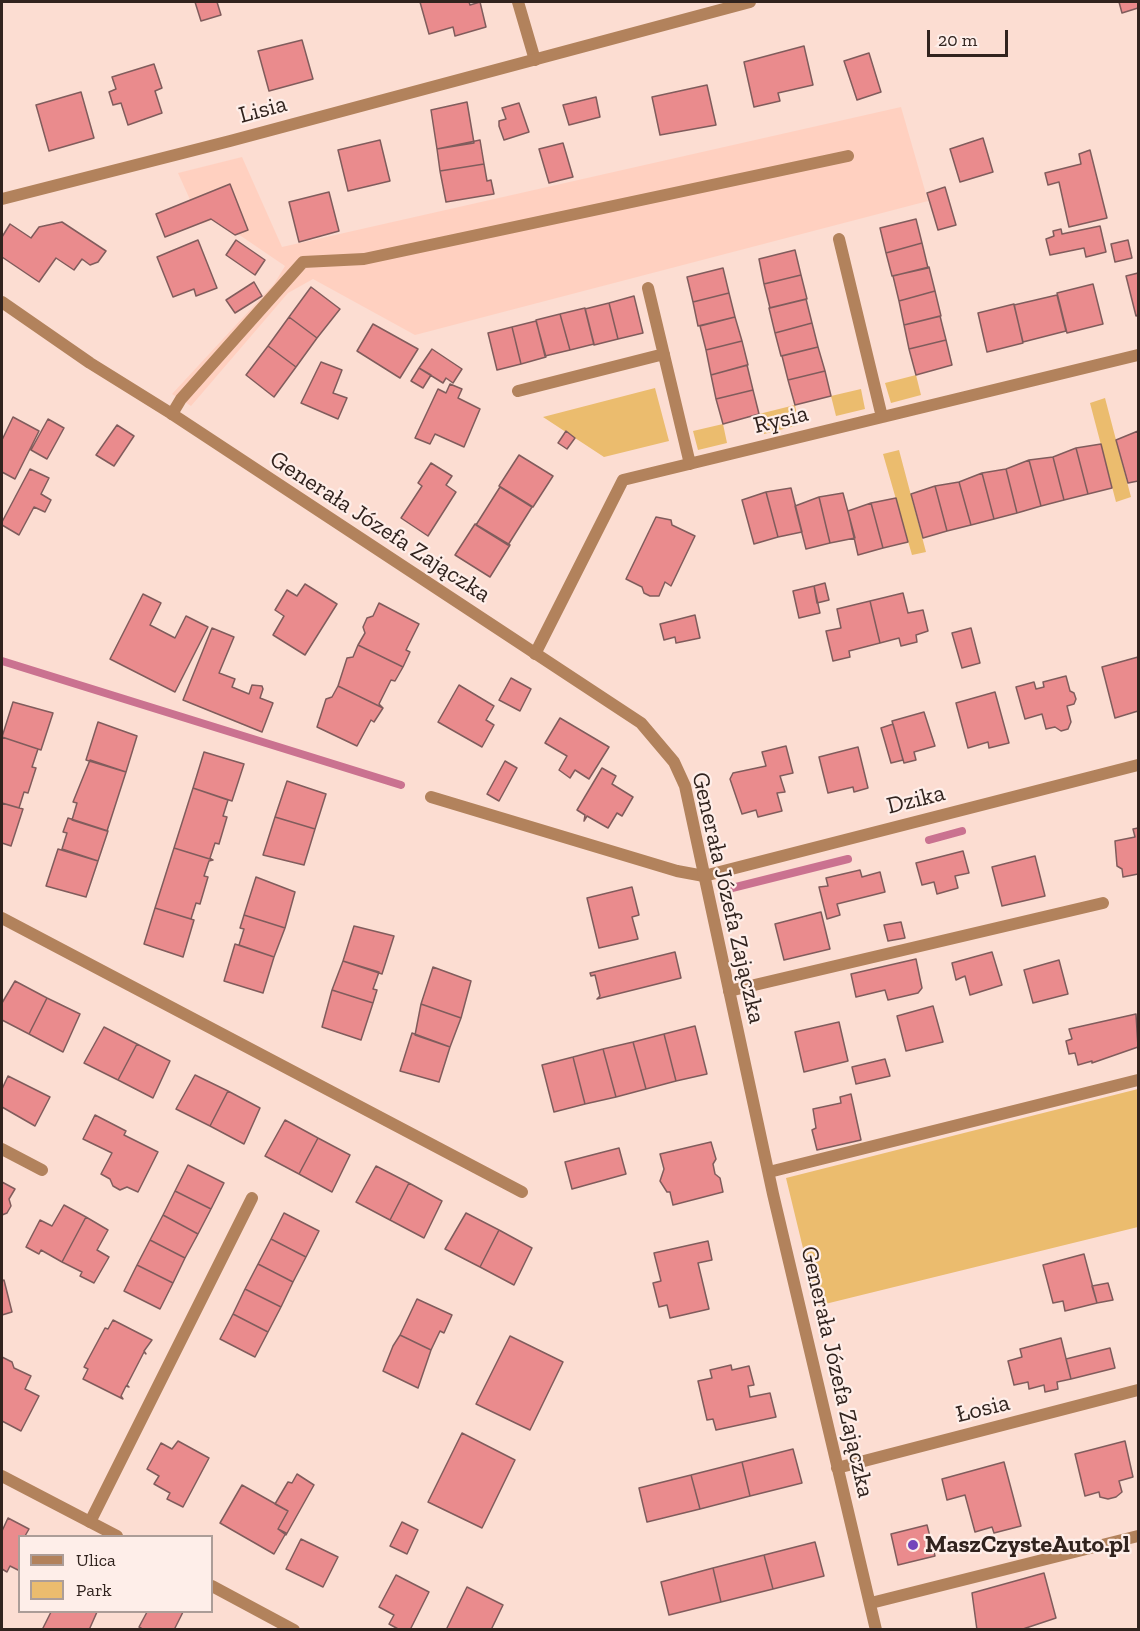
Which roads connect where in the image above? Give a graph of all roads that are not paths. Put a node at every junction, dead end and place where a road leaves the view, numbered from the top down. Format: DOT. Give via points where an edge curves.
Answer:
graph roads {
  1 [pos="518,2"];
  2 [pos="750,2"];
  3 [pos="535,60"];
  4 [pos="848,156"];
  5 [pos="2,198"];
  6 [pos="839,239"];
  7 [pos="648,288"];
  8 [pos="2,302"];
  9 [pos="664,354"];
  10 [pos="1138,355"];
  11 [pos="518,391"];
  12 [pos="171,414"];
  13 [pos="882,417"];
  14 [pos="690,464"];
  15 [pos="535,654"];
  16 [pos="1138,765"];
  17 [pos="431,798"];
  18 [pos="704,876"];
  19 [pos="1103,903"];
  20 [pos="2,918"];
  21 [pos="729,991"];
  22 [pos="1138,1080"];
  23 [pos="2,1149"];
  24 [pos="42,1170"];
  25 [pos="769,1172"];
  26 [pos="522,1192"];
  27 [pos="252,1198"];
  28 [pos="1138,1390"];
  29 [pos="837,1468"];
  30 [pos="2,1476"];
  31 [pos="90,1522"];
  32 [pos="115,1535"];
  33 [pos="1138,1536"];
  34 [pos="213,1587"];
  35 [pos="871,1603"];
  36 [pos="294,1629"];
  37 [pos="876,1629"];
  1 -- 3 [label="street"];
  2 -- 3 [label="street, Lisia"];
  3 -- 5 [label="street, Lisia"];
  4 -- 12 [label="street" via="364,259 303,262"];
  6 -- 13 [label="street"];
  7 -- 9 [label="street"];
  8 -- 12 [label="street, Generała Józefa Zajączka"];
  9 -- 11 [label="street"];
  9 -- 14 [label="street"];
  10 -- 13 [label="street, Rysia"];
  12 -- 15 [label="street, Generała Józefa Zajączka"];
  13 -- 14 [label="street, Rysia"];
  14 -- 15 [label="street, Rysia" via="623,480"];
  15 -- 18 [label="street, Generała Józefa Zajączka" via="641,723 660,743 685,786"];
  16 -- 18 [label="street, Dzika"];
  17 -- 18 [label="street"];
  18 -- 21 [label="street, Generała Józefa Zajączka"];
  19 -- 21 [label="street"];
  20 -- 26 [label="street"];
  21 -- 25 [label="street, Generała Józefa Zajączka"];
  22 -- 25 [label="street"];
  23 -- 24 [label="street"];
  25 -- 29 [label="street, Generała Józefa Zajączka"];
  27 -- 31 [label="street"];
  28 -- 29 [label="street, Łosia"];
  29 -- 35 [label="street, Generała Józefa Zajączka"];
  30 -- 31 [label="street"];
  31 -- 32 [label="street"];
  33 -- 35 [label="street"];
  34 -- 36 [label="street"];
  35 -- 37 [label="street, Generała Józefa Zajączka"];
}
